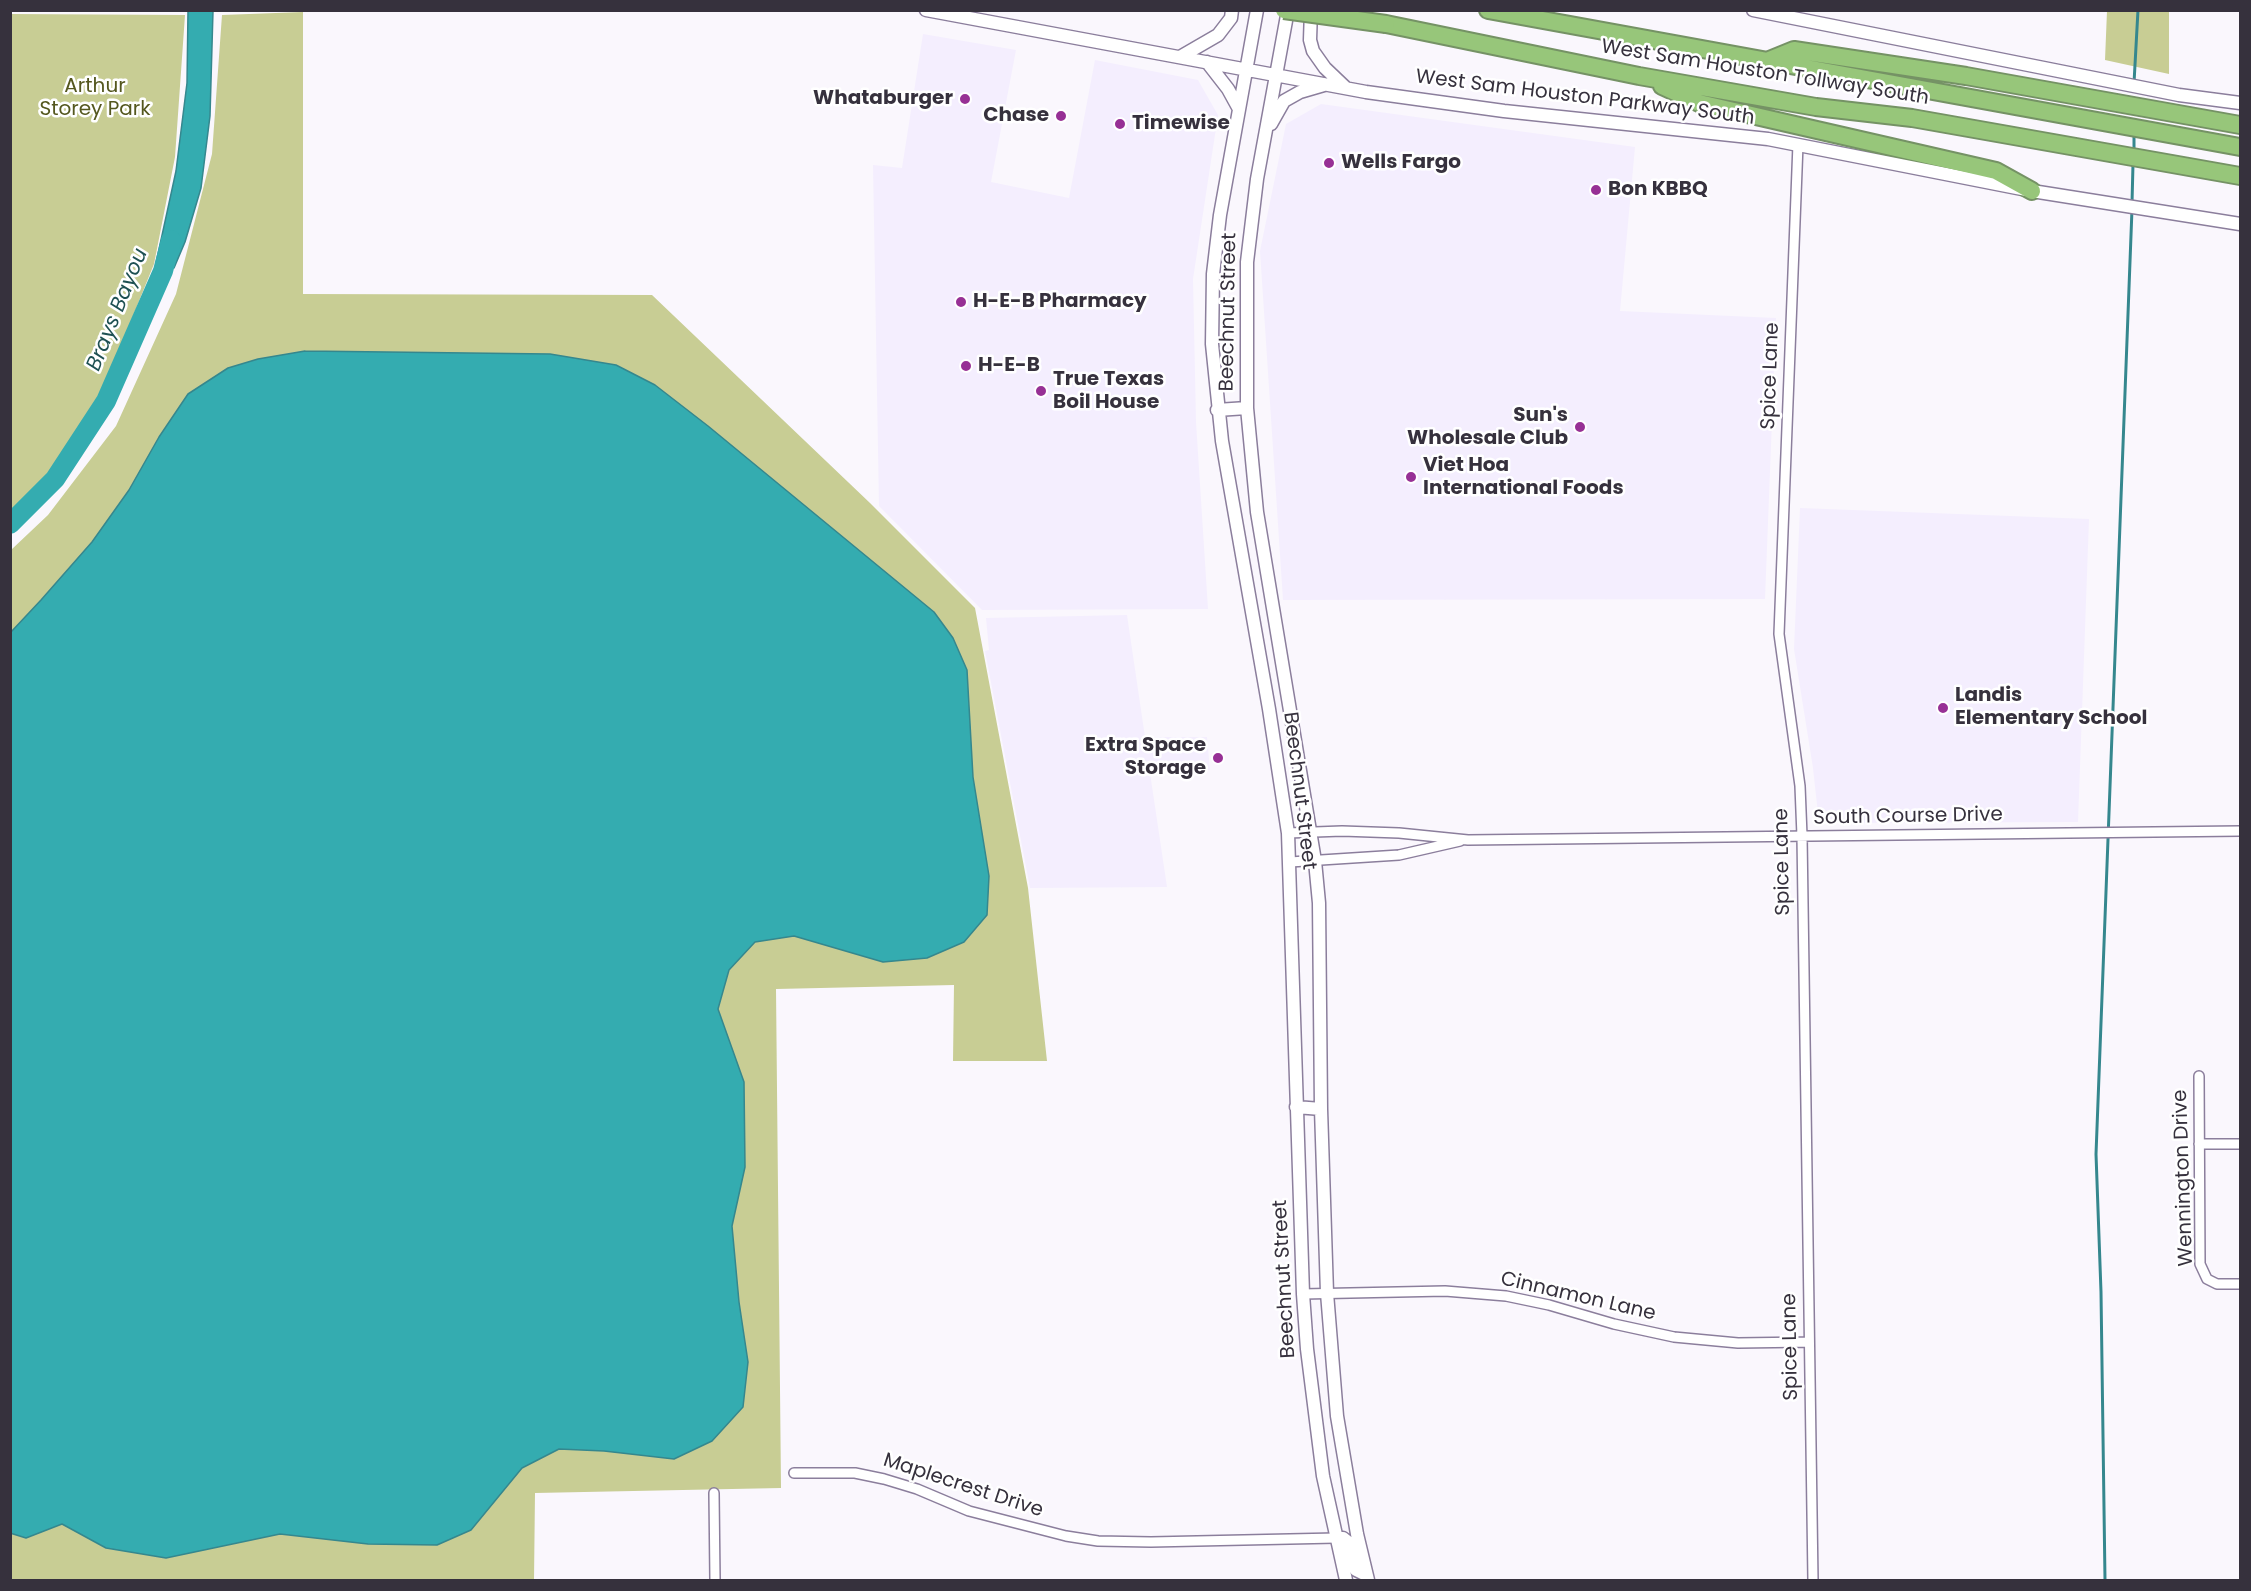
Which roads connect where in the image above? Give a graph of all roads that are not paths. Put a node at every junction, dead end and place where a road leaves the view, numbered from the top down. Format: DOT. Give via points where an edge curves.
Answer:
graph roads {
  1 [pos="926,10"];
  2 [pos="1232,10"];
  3 [pos="1257,10"];
  4 [pos="1286,10"];
  5 [pos="1311,10"];
  6 [pos="1488,10"];
  7 [pos="1753,10"];
  8 [pos="1180,57"];
  9 [pos="1766,61"];
  10 [pos="1207,62"];
  11 [pos="1246,69"];
  12 [pos="1276,75"];
  13 [pos="1639,76"];
  14 [pos="1325,84"];
  15 [pos="1346,88"];
  16 [pos="2241,103"];
  17 [pos="1239,109"];
  18 [pos="2241,125"];
  19 [pos="1265,135"];
  20 [pos="1798,144"];
  21 [pos="2241,147"];
  22 [pos="2241,176"];
  23 [pos="2032,191"];
  24 [pos="2241,224"];
  25 [pos="1247,408"];
  26 [pos="1217,410"];
  27 [pos="1270,593"];
  28 [pos="1248,599"];
  29 [pos="2241,831"];
  30 [pos="1311,832"];
  31 [pos="1288,833"];
  32 [pos="1802,836"];
  33 [pos="1468,840"];
  34 [pos="1315,861"];
  35 [pos="1290,862"];
  36 [pos="2199,1077"];
  37 [pos="1296,1107"];
  38 [pos="1321,1109"];
  39 [pos="2199,1144"];
  40 [pos="2241,1144"];
  41 [pos="2241,1284"];
  42 [pos="1327,1293"];
  43 [pos="1303,1294"];
  44 [pos="1809,1342"];
  45 [pos="794,1473"];
  46 [pos="714,1494"];
  47 [pos="1336,1538"];
  48 [pos="1367,1578"];
  49 [pos="715,1581"];
  50 [pos="1346,1581"];
  51 [pos="1812,1581"];
  1 -- 8 [label="main road, West Sam Houston Parkway South"];
  2 -- 8 [label="main road" via="1231,18 1218,35"];
  3 -- 11 [label="main road, Beechnut Street"];
  4 -- 12 [label="main road, Beechnut Street"];
  4 -- 13 [label="highway, West Sam Houston Tollway South, bridge" via="1386,24"];
  5 -- 15 [label="main road" via="1313,51"];
  6 -- 9 [label="highway, West Sam Houston Tollway South"];
  7 -- 16 [label="main road" via="2092,78"];
  8 -- 10 [label="main road, West Sam Houston Parkway South"];
  9 -- 18 [label="highway" via="1794,50"];
  9 -- 21 [label="highway, West Sam Houston Tollway South"];
  10 -- 11 [label="main road, West Sam Houston Parkway South"];
  10 -- 17 [label="main road"];
  11 -- 12 [label="main road, West Sam Houston Parkway South"];
  11 -- 17 [label="main road, Beechnut Street"];
  12 -- 14 [label="main road, West Sam Houston Parkway South"];
  12 -- 19 [label="main road, Beechnut Street"];
  13 -- 22 [label="highway, West Sam Houston Tollway South" via="1816,107 1912,118"];
  13 -- 23 [label="highway" via="1699,103 1996,171"];
  14 -- 15 [label="main road, West Sam Houston Parkway South"];
  14 -- 19 [label="main road" via="1284,101"];
  15 -- 20 [label="main road, West Sam Houston Parkway South" via="1504,111"];
  17 -- 26 [label="main road, Beechnut Street" via="1213,274 1212,344"];
  19 -- 25 [label="main road, Beechnut Street" via="1247,262"];
  20 -- 23 [label="main road, West Sam Houston Parkway South"];
  20 -- 32 [label="street, Spice Lane" via="1779,634 1800,786"];
  23 -- 24 [label="main road, West Sam Houston Parkway South"];
  25 -- 26 [label="main road"];
  25 -- 27 [label="main road, Beechnut Street"];
  26 -- 28 [label="main road, Beechnut Street"];
  27 -- 28 [label="main road"];
  27 -- 30 [label="main road, Beechnut Street"];
  28 -- 31 [label="main road, Beechnut Street"];
  29 -- 32 [label="street, South Course Drive"];
  30 -- 31 [label="street, South Course Drive"];
  30 -- 33 [label="street, South Course Drive" via="1399,833"];
  30 -- 34 [label="main road, Beechnut Street"];
  31 -- 35 [label="main road, Beechnut Street"];
  32 -- 33 [label="street, South Course Drive"];
  32 -- 44 [label="street, Spice Lane"];
  33 -- 34 [label="street, South Course Drive" via="1399,855"];
  34 -- 35 [label="street, South Course Drive"];
  34 -- 38 [label="main road, Beechnut Street"];
  35 -- 37 [label="main road, Beechnut Street"];
  36 -- 39 [label="street, Wennington Drive"];
  37 -- 38 [label="main road"];
  37 -- 43 [label="main road, Beechnut Street"];
  38 -- 42 [label="main road, Beechnut Street"];
  39 -- 40 [label="street"];
  39 -- 41 [label="street, Wennington Drive" via="2200,1264 2206,1279 2217,1284"];
  42 -- 43 [label="street, Cinnamon Lane"];
  42 -- 44 [label="street, Cinnamon Lane" via="1445,1291 1497,1295 1674,1337 1738,1343"];
  42 -- 48 [label="main road, Beechnut Street" via="1337,1416"];
  43 -- 47 [label="main road, Beechnut Street" via="1313,1405"];
  44 -- 51 [label="street, Spice Lane"];
  45 -- 47 [label="street, Maplecrest Drive" via="855,1473 884,1479 969,1511 1098,1541"];
  46 -- 49 [label="street"];
  47 -- 48 [label="main road" via="1348,1542 1356,1570"];
  47 -- 50 [label="main road, Beechnut Street"];
}
